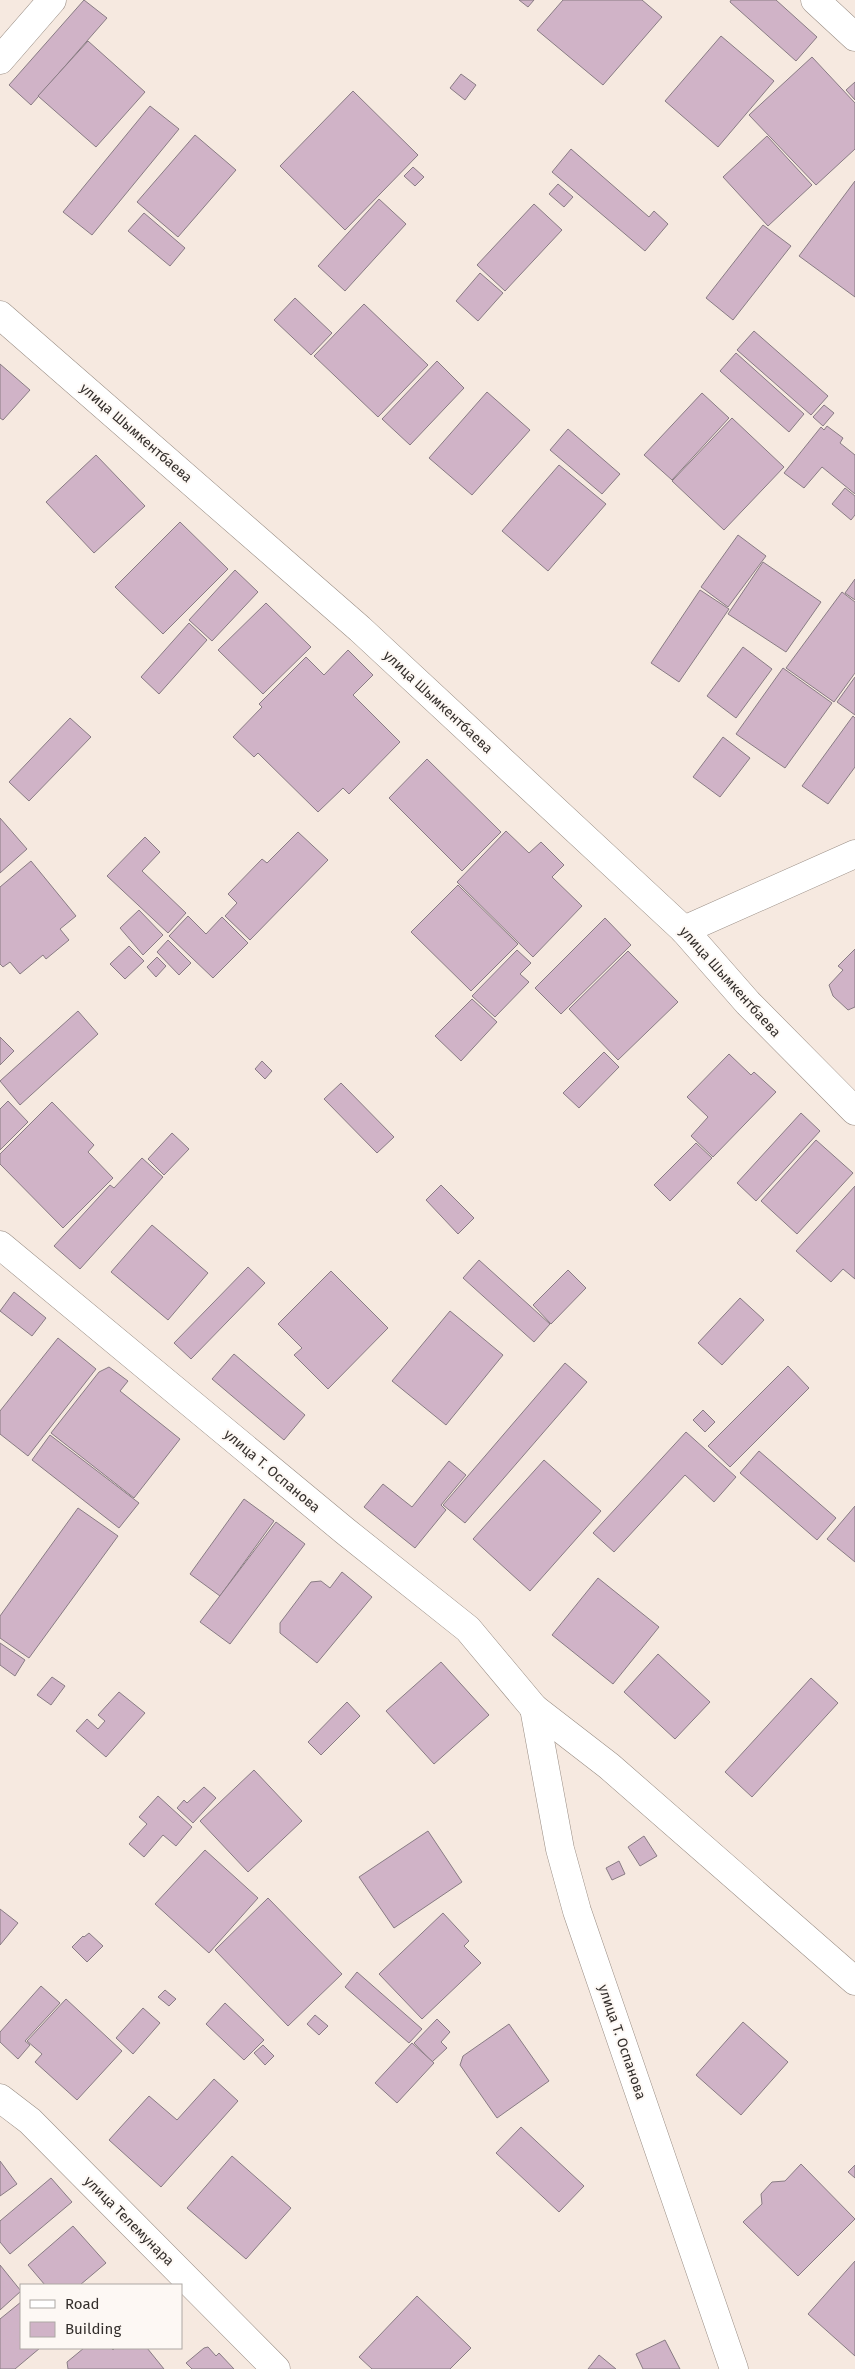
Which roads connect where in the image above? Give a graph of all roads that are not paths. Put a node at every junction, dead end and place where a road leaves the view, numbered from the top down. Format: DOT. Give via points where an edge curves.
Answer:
graph roads {
  1 [pos="52,0"];
  2 [pos="816,0"];
  3 [pos="855,37"];
  4 [pos="0,60"];
  5 [pos="0,315"];
  6 [pos="855,854"];
  7 [pos="684,930"];
  8 [pos="855,1111"];
  9 [pos="0,1244"];
  10 [pos="534,1708"];
  11 [pos="855,1981"];
  12 [pos="0,2098"];
  13 [pos="276,2369"];
  14 [pos="734,2369"];
  1 -- 4 [label="street"];
  2 -- 3 [label="street"];
  5 -- 7 [label="street, улица Шымкентбаева" via="360,629"];
  6 -- 7 [label="street"];
  7 -- 8 [label="street, улица Шымкентбаева" via="755,1010"];
  9 -- 10 [label="street, улица Т. Оспанова" via="468,1630"];
  10 -- 11 [label="street, улица Т. Оспанова" via="609,1766"];
  10 -- 14 [label="street, улица Т. Оспанова" via="560,1849 577,1911"];
  12 -- 13 [label="street, улица Телемунара" via="30,2121"];
}
